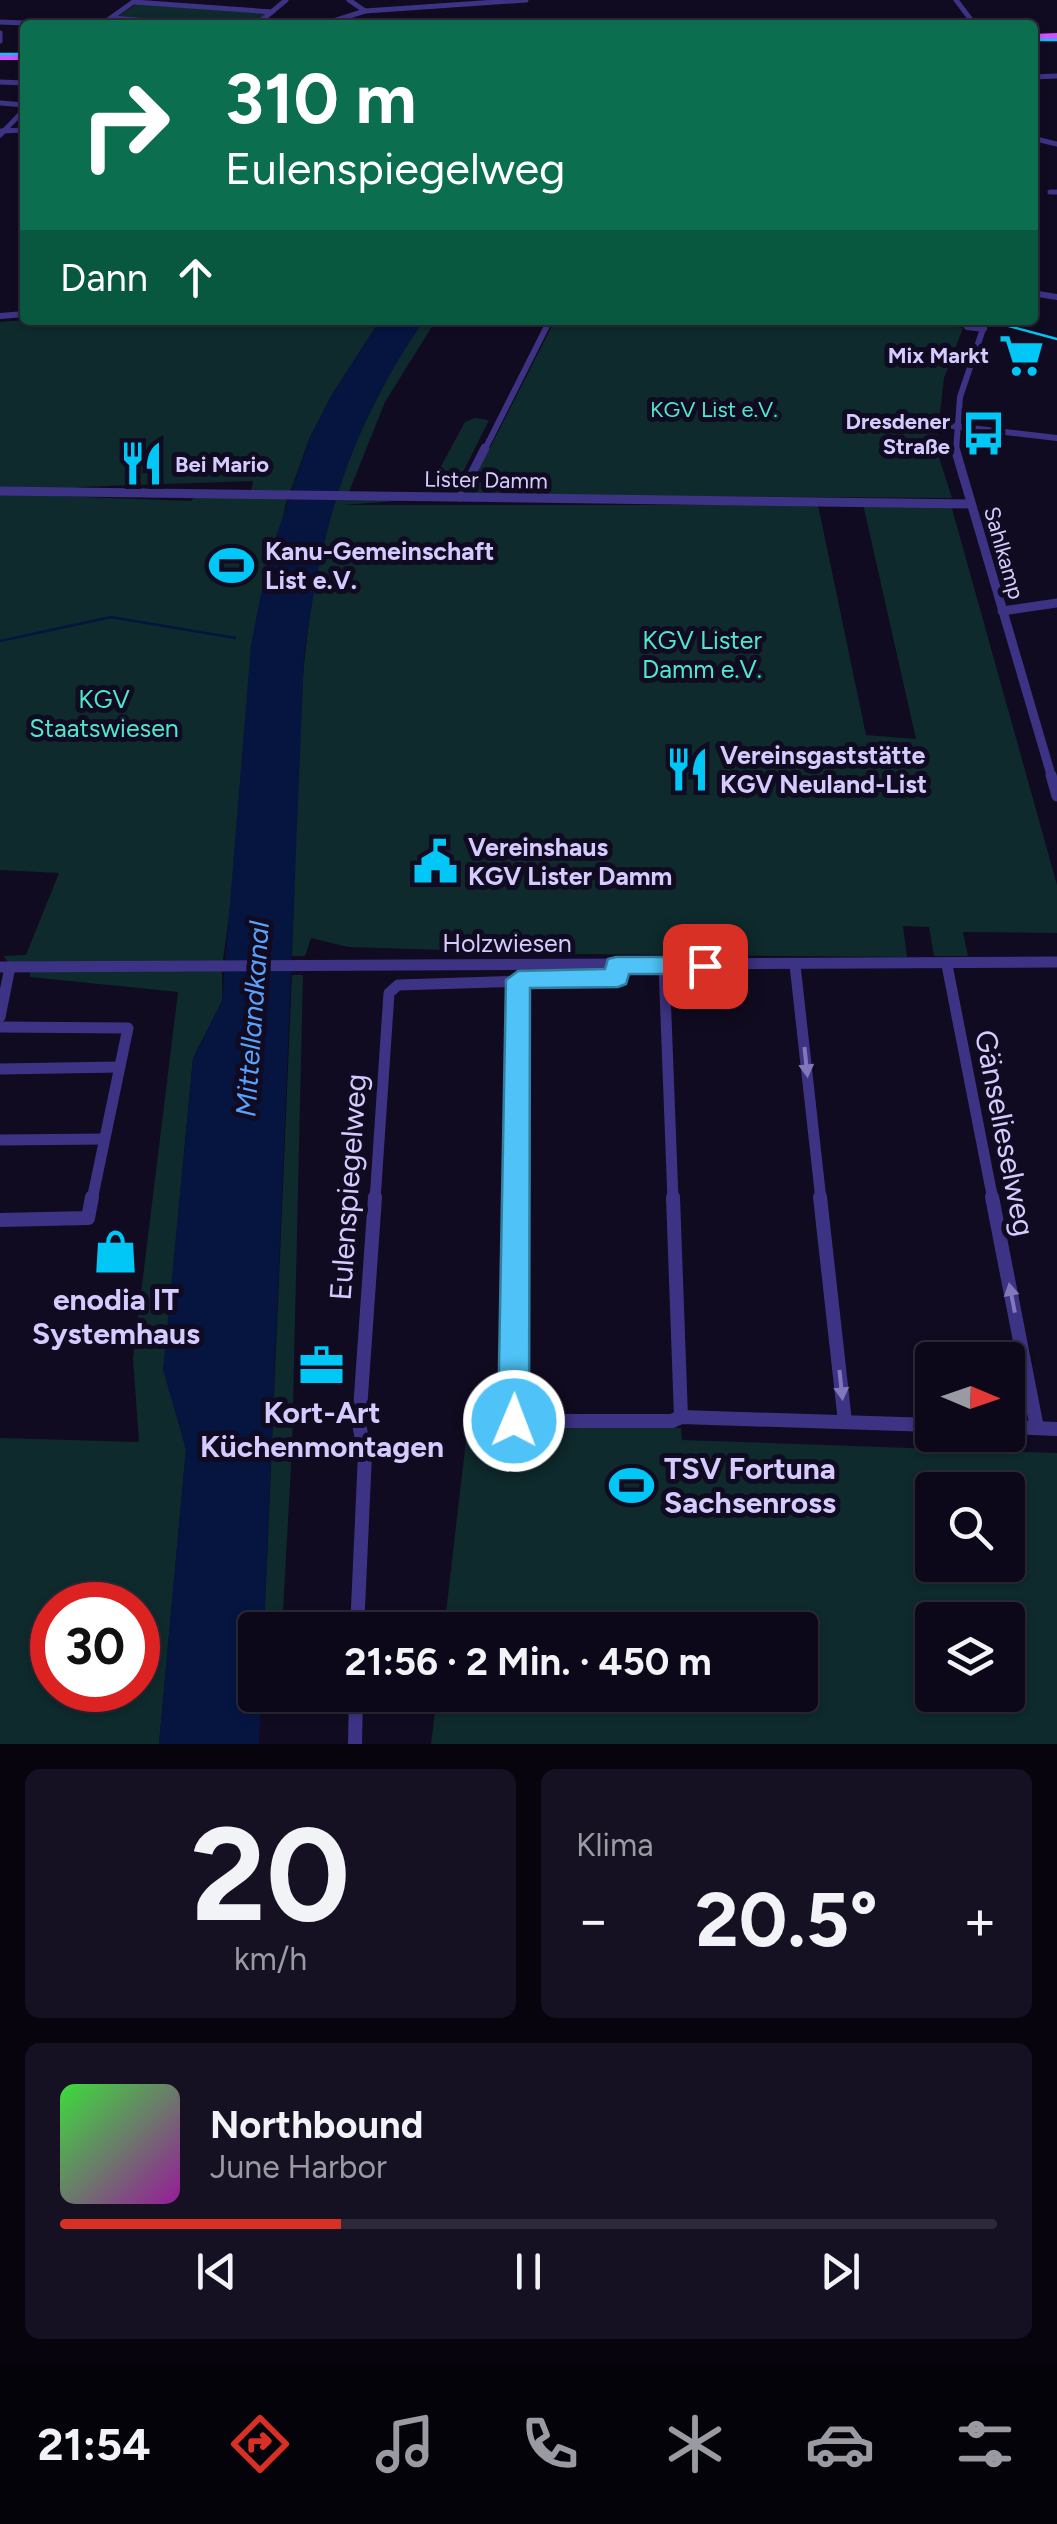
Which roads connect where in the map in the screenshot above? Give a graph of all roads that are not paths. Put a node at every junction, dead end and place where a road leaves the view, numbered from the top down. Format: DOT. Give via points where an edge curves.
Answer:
graph roads {
  1 [pos="286,0"];
  2 [pos="349,0"];
  3 [pos="439,0"];
  4 [pos="526,0"];
  5 [pos="956,0"];
  6 [pos="135,1"];
  7 [pos="444,6"];
  8 [pos="272,12"];
  9 [pos="365,12"];
  10 [pos="110,18"];
  11 [pos="108,20"];
  12 [pos="135,20"];
  13 [pos="262,20"];
  14 [pos="338,20"];
  15 [pos="972,20"];
  16 [pos="0,33"];
  17 [pos="0,42"];
  18 [pos="20,112"];
  19 [pos="1,132"];
  20 [pos="547,325"];
  21 [pos="985,325"];
  22 [pos="953,426"];
  23 [pos="1057,438"];
  24 [pos="0,491"];
  25 [pos="460,497"];
  26 [pos="971,504"];
  27 [pos="1057,603"];
  28 [pos="1002,611"];
  29 [pos="1057,796"];
  30 [pos="1057,962"];
  31 [pos="616,965"];
  32 [pos="664,965"];
  33 [pos="795,965"];
  34 [pos="946,965"];
  35 [pos="5,967"];
  36 [pos="518,980"];
  37 [pos="0,1017"];
  38 [pos="0,1027"];
  39 [pos="119,1068"];
  40 [pos="0,1069"];
  41 [pos="104,1139"];
  42 [pos="0,1140"];
  43 [pos="0,1220"];
  44 [pos="681,1417"];
  45 [pos="845,1422"];
  46 [pos="915,1424"];
  47 [pos="1025,1428"];
  48 [pos="1037,1428"];
  49 [pos="1057,1429"];
  50 [pos="358,1612"];
  51 [pos="356,1712"];
  52 [pos="355,1744"];
  1 -- 8 [label="street"];
  2 -- 9 [label="street"];
  3 -- 7 [label="street"];
  4 -- 7 [label="street"];
  5 -- 15 [label="street"];
  6 -- 8 [label="street"];
  6 -- 10 [label="street"];
  7 -- 9 [label="street"];
  8 -- 13 [label="street"];
  9 -- 14 [label="street"];
  10 -- 11 [label="street"];
  10 -- 12 [label="street"];
  16 -- 17 [label="street"];
  18 -- 19 [label="street"];
  20 -- 25 [label="street"];
  21 -- 22 [label="street, Sahlkamp"];
  22 -- 23 [label="street"];
  22 -- 26 [label="street, Sahlkamp"];
  24 -- 25 [label="street, Lister Damm"];
  25 -- 26 [label="street, Lister Damm"];
  26 -- 28 [label="street, Sahlkamp"];
  27 -- 28 [label="street"];
  28 -- 29 [label="street, Sahlkamp"];
  30 -- 34 [label="street, Holzwiesen"];
  31 -- 32 [label="street, Holzwiesen"];
  31 -- 35 [label="street, Holzwiesen"];
  31 -- 36 [label="street, Eulenspiegelweg" via="618,978"];
  32 -- 33 [label="street, Holzwiesen"];
  32 -- 44 [label="street"];
  33 -- 34 [label="street, Holzwiesen"];
  33 -- 45 [label="street, one-way"];
  48 -- 34 [label="street, Gänselieselweg, one-way"];
  35 -- 37 [label="street"];
  36 -- 44 [label="street" via="514,1421"];
  36 -- 50 [label="street, Eulenspiegelweg" via="398,985 389,993 359,1424 365,1454"];
  38 -- 39 [label="street" via="126,1026"];
  39 -- 40 [label="street"];
  39 -- 41 [label="street"];
  41 -- 42 [label="street"];
  41 -- 43 [label="street" via="88,1218"];
  44 -- 45 [label="street"];
  45 -- 46 [label="street"];
  47 -- 48 [label="street"];
  48 -- 49 [label="street"];
  51 -- 52 [label="street"];
}
